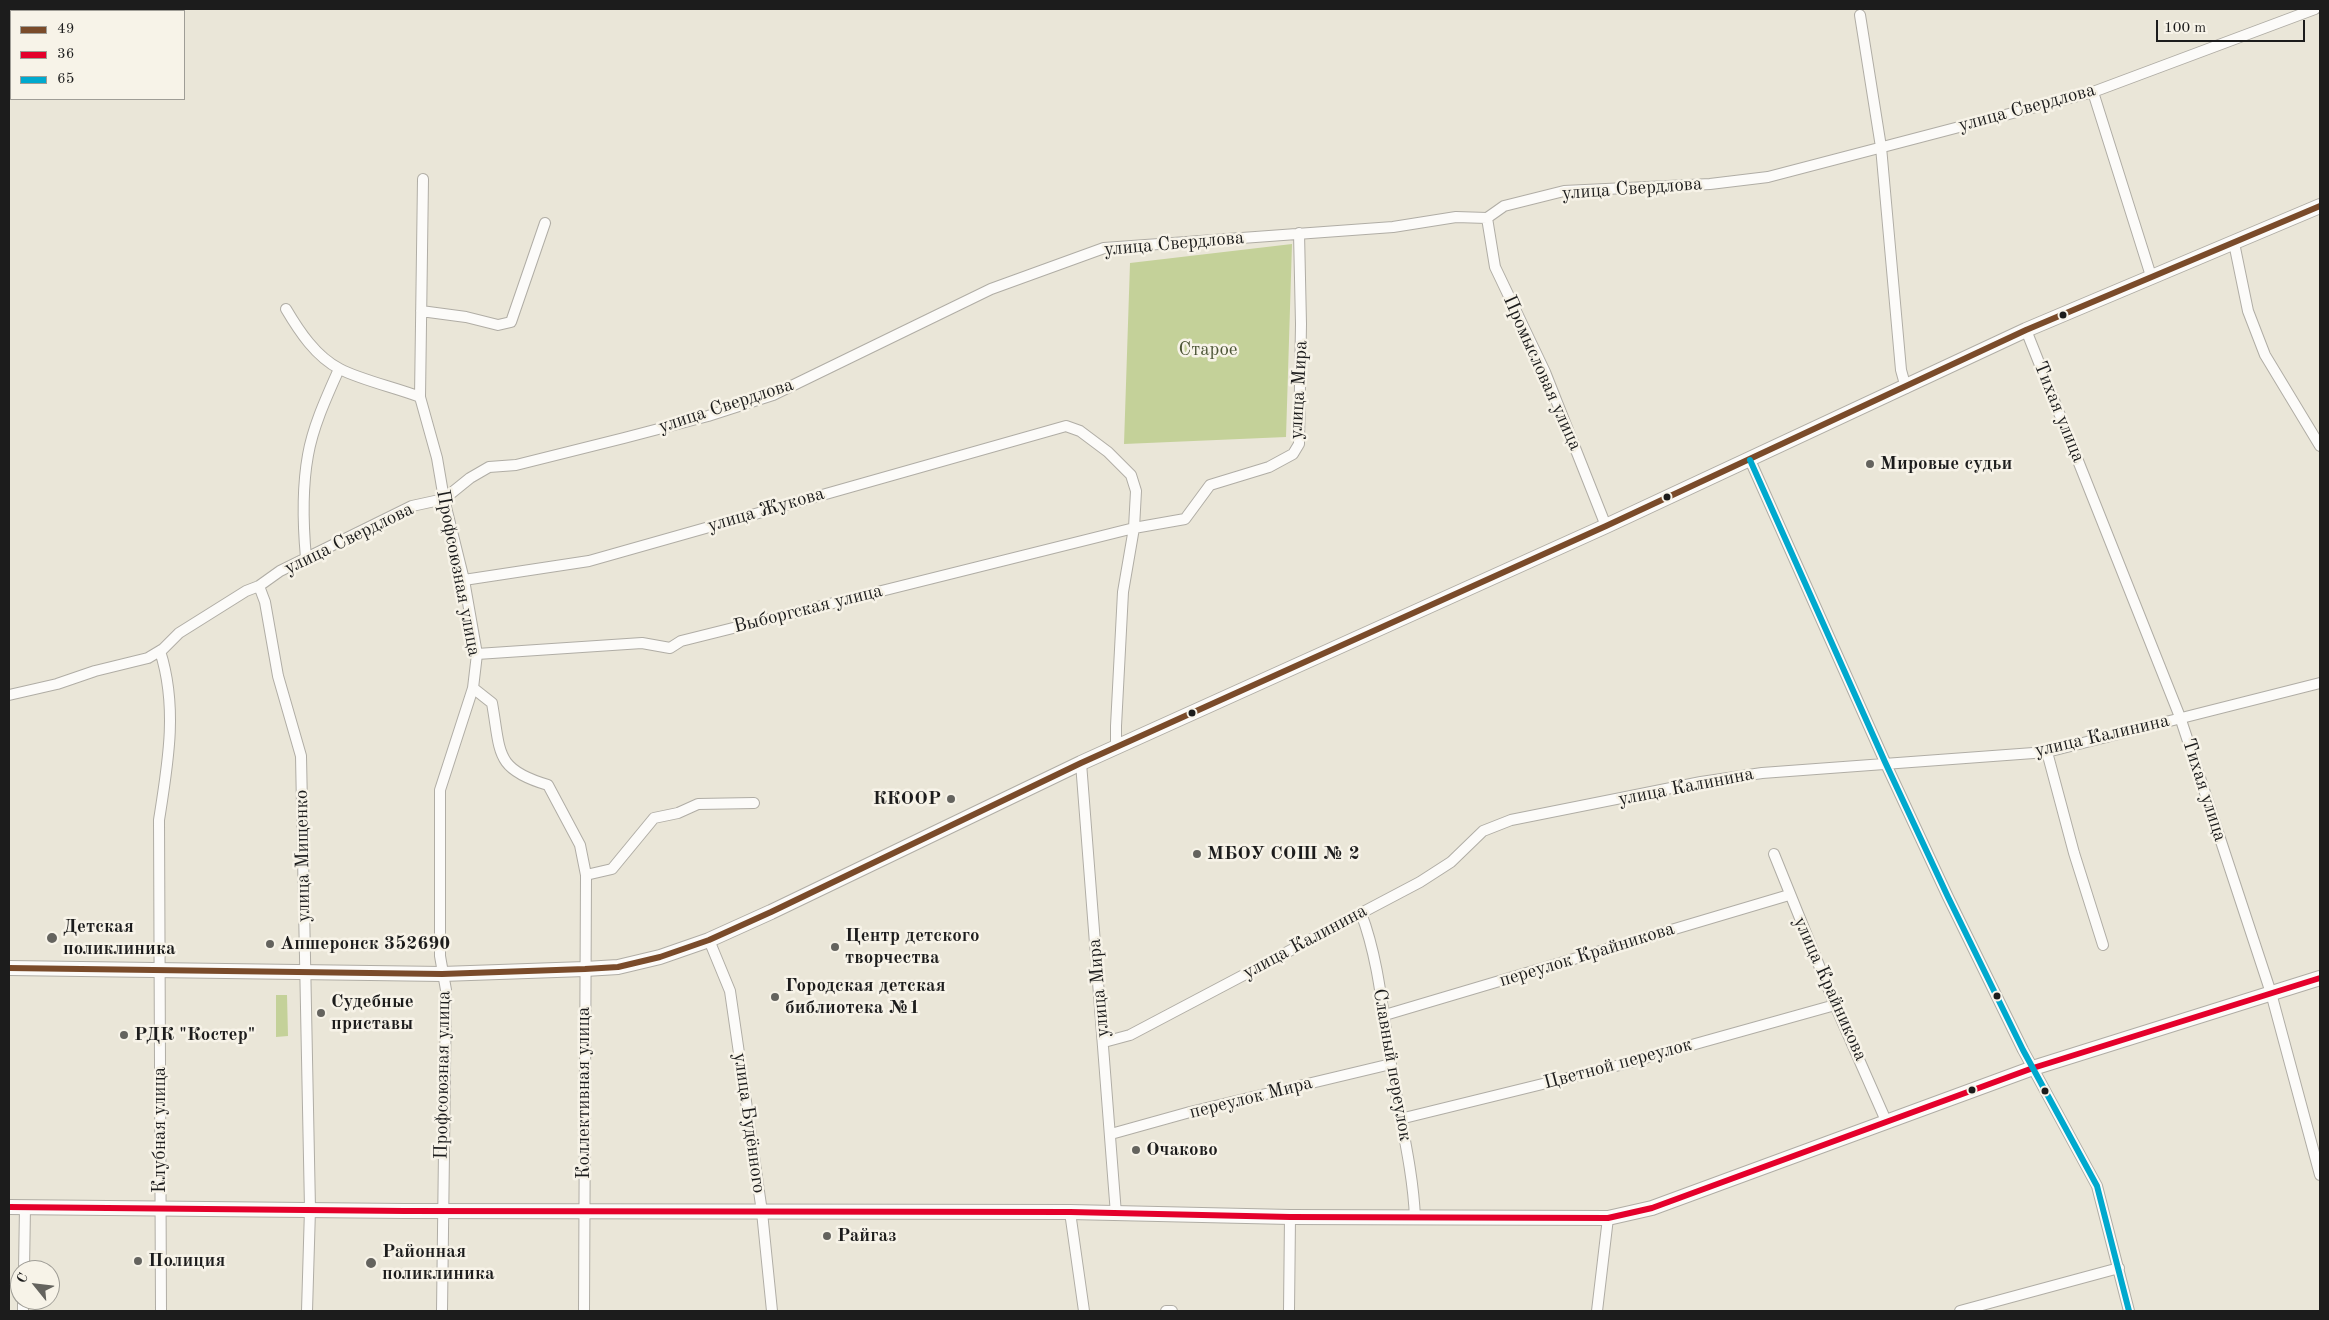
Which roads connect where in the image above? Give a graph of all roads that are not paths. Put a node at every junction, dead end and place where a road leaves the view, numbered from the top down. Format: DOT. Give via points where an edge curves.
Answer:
graph roads {
  1 [pos="2315,9"];
  2 [pos="1860,14"];
  3 [pos="2093,92"];
  4 [pos="1881,147"];
  5 [pos="423,179"];
  6 [pos="2320,206"];
  7 [pos="1487,218"];
  8 [pos="545,222"];
  9 [pos="1299,233"];
  10 [pos="2234,243"];
  11 [pos="2151,276"];
  12 [pos="286,309"];
  13 [pos="421,311"];
  14 [pos="2026,330"];
  15 [pos="339,369"];
  16 [pos="1906,388"];
  17 [pos="420,396"];
  18 [pos="2320,446"];
  19 [pos="1750,460"];
  20 [pos="444,499"];
  21 [pos="1606,526"];
  22 [pos="1134,528"];
  23 [pos="306,558"];
  24 [pos="464,580"];
  25 [pos="259,586"];
  26 [pos="160,651"];
  27 [pos="477,654"];
  28 [pos="2320,683"];
  29 [pos="473,688"];
  30 [pos="9,695"];
  31 [pos="2180,718"];
  32 [pos="1116,748"];
  33 [pos="2048,752"];
  34 [pos="1885,762"];
  35 [pos="1081,763"];
  36 [pos="754,802"];
  37 [pos="1774,854"];
  38 [pos="586,875"];
  39 [pos="1789,896"];
  40 [pos="1361,913"];
  41 [pos="709,940"];
  42 [pos="2103,945"];
  43 [pos="9,968"];
  44 [pos="159,970"];
  45 [pos="585,970"];
  46 [pos="305,971"];
  47 [pos="442,974"];
  48 [pos="2320,978"];
  49 [pos="2271,993"];
  50 [pos="1835,1005"];
  51 [pos="1385,1015"];
  52 [pos="1104,1042"];
  53 [pos="1391,1064"];
  54 [pos="2033,1068"];
  55 [pos="1400,1119"];
  56 [pos="1888,1123"];
  57 [pos="1111,1134"];
  58 [pos="2320,1175"];
  59 [pos="9,1207"];
  60 [pos="25,1207"];
  61 [pos="160,1208"];
  62 [pos="310,1209"];
  63 [pos="442,1210"];
  64 [pos="584,1211"];
  65 [pos="762,1212"];
  66 [pos="1070,1212"];
  67 [pos="1116,1214"];
  68 [pos="1290,1218"];
  69 [pos="1415,1218"];
  70 [pos="1608,1218"];
  71 [pos="24,1260"];
  72 [pos="2119,1268"];
  73 [pos="2000,1300"];
  74 [pos="161,1311"];
  75 [pos="307,1311"];
  76 [pos="442,1311"];
  77 [pos="584,1311"];
  78 [pos="772,1311"];
  79 [pos="1084,1311"];
  80 [pos="1166,1311"];
  81 [pos="1172,1311"];
  82 [pos="1289,1311"];
  83 [pos="1597,1311"];
  84 [pos="1960,1311"];
  85 [pos="2002,1311"];
  86 [pos="2129,1311"];
  1 -- 3 [label="street, улица Свердлова"];
  2 -- 4 [label="street"];
  3 -- 4 [label="street, улица Свердлова"];
  3 -- 11 [label="street"];
  4 -- 7 [label="street, улица Свердлова" via="1768,177 1710,184 1564,191 1504,206"];
  4 -- 16 [label="street" via="1901,370"];
  5 -- 13 [label="street, Профсоюзная улица"];
  6 -- 10 [label="main road"];
  7 -- 9 [label="street, улица Свердлова" via="1456,217 1393,226"];
  7 -- 21 [label="street, Промысловая улица" via="1495,267 1545,372"];
  8 -- 13 [label="street" via="511,322 498,325"];
  9 -- 20 [label="street, улица Свердлова" via="1104,248 991,289 773,395 624,438 516,465 489,467"];
  9 -- 22 [label="street, улица Мира" via="1299,444 1293,454 1268,467 1210,485 1185,519"];
  10 -- 11 [label="main road"];
  10 -- 18 [label="street" via="2248,311 2266,355"];
  11 -- 14 [label="main road"];
  12 -- 15 [label="street" via="300,333"];
  13 -- 17 [label="street, Профсоюзная улица"];
  14 -- 16 [label="main road"];
  14 -- 31 [label="street, Тихая улица"];
  15 -- 17 [label="street"];
  15 -- 23 [label="street" via="308,455 303,523"];
  16 -- 19 [label="main road"];
  17 -- 20 [label="street, Профсоюзная улица"];
  19 -- 21 [label="main road"];
  19 -- 34 [label="street"];
  20 -- 23 [label="street, улица Свердлова" via="412,506"];
  20 -- 24 [label="street, Профсоюзная улица"];
  21 -- 32 [label="main road"];
  22 -- 24 [label="street, улица Жукова" via="1136,491 1131,475 1108,452 1080,431 1066,426 589,560"];
  22 -- 27 [label="street, Выборгская улица" via="682,641 670,648 642,643"];
  22 -- 32 [label="street" via="1123,592"];
  23 -- 25 [label="street, улица Свердлова"];
  24 -- 27 [label="street, Профсоюзная улица"];
  25 -- 26 [label="street, улица Свердлова" via="179,633"];
  25 -- 46 [label="street, улица Мищенко" via="265,602 278,676 301,756"];
  26 -- 30 [label="street, улица Свердлова" via="148,658"];
  26 -- 44 [label="street, Клубная улица" via="168,675 171,714 168,764 159,820"];
  27 -- 29 [label="street, Профсоюзная улица"];
  28 -- 31 [label="street, улица Калинина"];
  29 -- 38 [label="street, Коллективная улица" via="492,703 501,754 510,769 548,784 580,845"];
  29 -- 47 [label="street, Профсоюзная улица" via="440,790"];
  31 -- 33 [label="street, улица Калинина"];
  31 -- 49 [label="street, Тихая улица"];
  32 -- 35 [label="main road"];
  33 -- 34 [label="street, улица Калинина"];
  33 -- 42 [label="street" via="2074,853"];
  34 -- 40 [label="street, улица Калинина" via="1701,782 1510,820 1483,831 1451,862"];
  34 -- 54 [label="street"];
  35 -- 41 [label="main road"];
  35 -- 52 [label="street, улица Мира"];
  36 -- 38 [label="street" via="698,804 678,813 654,818 612,868"];
  37 -- 39 [label="street, улица Крайникова"];
  38 -- 45 [label="street, Коллективная улица"];
  39 -- 50 [label="street, улица Крайникова"];
  39 -- 51 [label="street, переулок Крайникова"];
  40 -- 51 [label="street, Славный переулок"];
  40 -- 52 [label="street, улица Калинина" via="1130,1035"];
  41 -- 45 [label="main road" via="618,967"];
  41 -- 65 [label="street, улица Будённого" via="730,991"];
  43 -- 44 [label="main road"];
  44 -- 46 [label="main road"];
  44 -- 61 [label="street, Клубная улица"];
  45 -- 47 [label="main road"];
  45 -- 64 [label="street, Коллективная улица"];
  46 -- 47 [label="main road"];
  46 -- 62 [label="street, улица Мищенко"];
  47 -- 63 [label="street, Профсоюзная улица" via="446,990"];
  48 -- 49 [label="main road"];
  49 -- 54 [label="main road"];
  49 -- 58 [label="street, Тихая улица"];
  50 -- 55 [label="street, Цветной переулок" via="1620,1065"];
  50 -- 56 [label="street, улица Крайникова"];
  51 -- 53 [label="street, Славный переулок"];
  52 -- 57 [label="street, улица Мира"];
  53 -- 55 [label="street, Славный переулок"];
  53 -- 57 [label="street, переулок Мира"];
  54 -- 56 [label="main road"];
  54 -- 72 [label="street" via="2097,1186"];
  55 -- 69 [label="street, Славный переулок" via="1414,1192"];
  56 -- 70 [label="main road" via="1652,1208"];
  57 -- 67 [label="street, улица Мира"];
  59 -- 60 [label="main road"];
  60 -- 61 [label="main road"];
  60 -- 71 [label="street"];
  61 -- 62 [label="main road"];
  61 -- 74 [label="street, Клубная улица"];
  62 -- 63 [label="main road"];
  62 -- 75 [label="street, улица Мищенко"];
  63 -- 64 [label="main road"];
  63 -- 76 [label="street, Профсоюзная улица"];
  64 -- 65 [label="main road"];
  64 -- 77 [label="street, Коллективная улица"];
  65 -- 66 [label="main road"];
  65 -- 78 [label="street, улица Будённого"];
  66 -- 67 [label="main road"];
  66 -- 79 [label="street"];
  67 -- 68 [label="main road"];
  68 -- 69 [label="main road"];
  68 -- 82 [label="street"];
  69 -- 70 [label="main road"];
  70 -- 83 [label="street"];
  72 -- 73 [label="street"];
  72 -- 86 [label="street"];
  73 -- 84 [label="street"];
  73 -- 85 [label="street"];
  80 -- 81 [label="street"];
}
